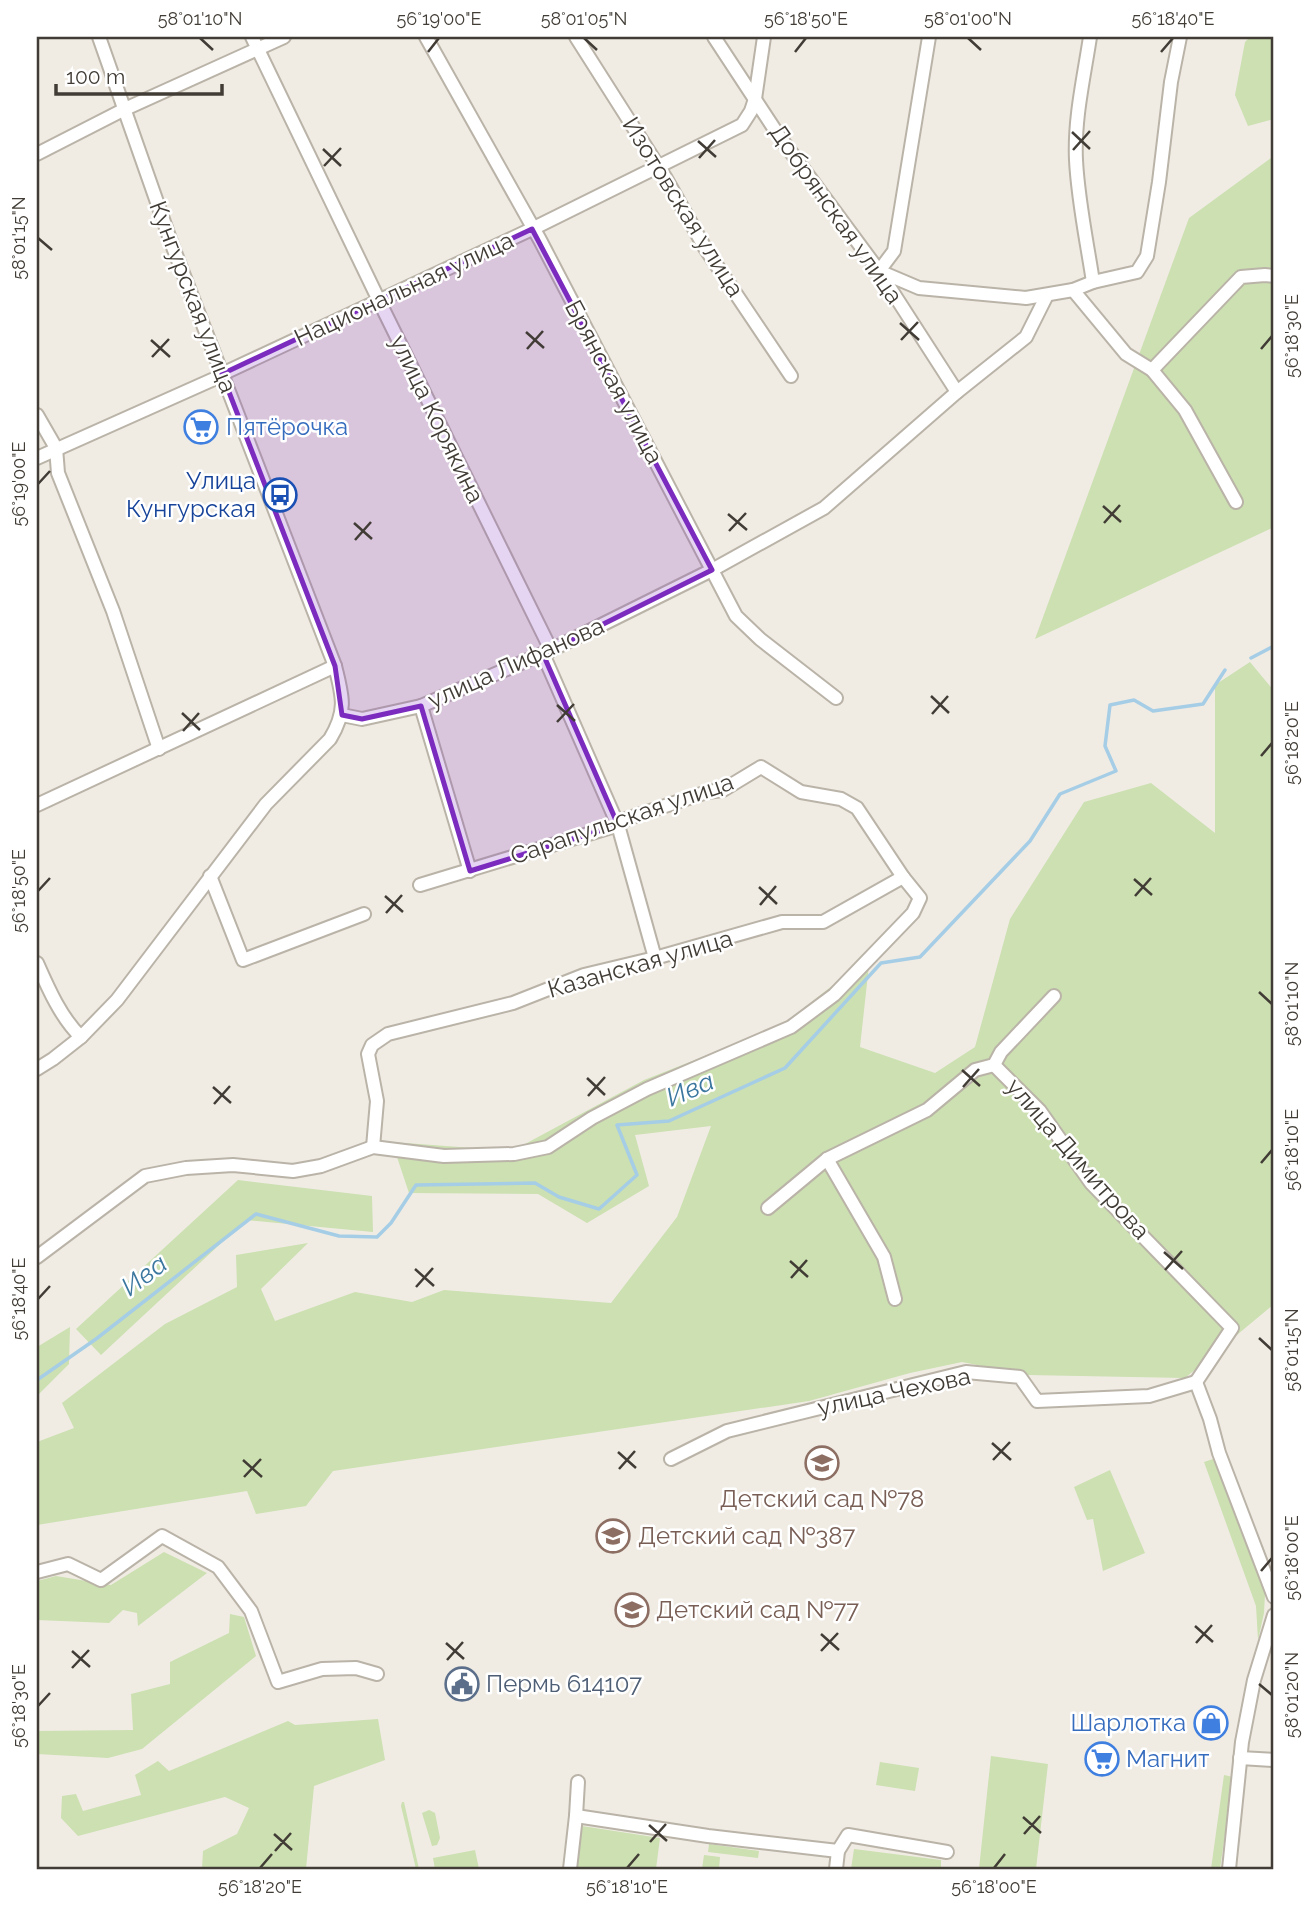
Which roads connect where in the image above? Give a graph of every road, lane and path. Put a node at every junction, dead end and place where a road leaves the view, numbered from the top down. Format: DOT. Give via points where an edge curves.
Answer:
graph roads {
  1 [pos="99,37"];
  2 [pos="252,37"];
  3 [pos="284,37"];
  4 [pos="426,37"];
  5 [pos="576,37"];
  6 [pos="714,37"];
  7 [pos="764,37"];
  8 [pos="929,37"];
  9 [pos="1090,37"];
  10 [pos="1180,37"];
  11 [pos="258,49"];
  12 [pos="755,99"];
  13 [pos="125,109"];
  14 [pos="37,154"];
  15 [pos="659,167"];
  16 [pos="532,229"];
  17 [pos="879,271"];
  18 [pos="1274,275"];
  19 [pos="1093,282"];
  20 [pos="1073,289"];
  21 [pos="1047,295"];
  22 [pos="379,301"];
  23 [pos="1152,370"];
  24 [pos="222,373"];
  25 [pos="791,376"];
  26 [pos="957,392"];
  27 [pos="37,415"];
  28 [pos="56,448"];
  29 [pos="37,458"];
  30 [pos="1236,502"];
  31 [pos="712,570"];
  32 [pos="547,652"];
  33 [pos="335,666"];
  34 [pos="836,698"];
  35 [pos="421,706"];
  36 [pos="342,715"];
  37 [pos="159,749"];
  38 [pos="37,805"];
  39 [pos="618,824"];
  40 [pos="470,871"];
  41 [pos="210,876"];
  42 [pos="903,877"];
  43 [pos="420,885"];
  44 [pos="365,915"];
  45 [pos="655,958"];
  46 [pos="37,963"];
  47 [pos="1054,996"];
  48 [pos="81,1037"];
  49 [pos="994,1065"];
  50 [pos="37,1069"];
  51 [pos="373,1147"];
  52 [pos="827,1159"];
  53 [pos="768,1208"];
  54 [pos="37,1257"];
  55 [pos="895,1299"];
  56 [pos="1196,1382"];
  57 [pos="671,1460"];
  58 [pos="37,1572"];
  59 [pos="1274,1597"];
  60 [pos="1274,1615"];
  61 [pos="377,1674"];
  62 [pos="1240,1758"];
  63 [pos="1274,1760"];
  64 [pos="578,1782"];
  65 [pos="576,1816"];
  66 [pos="838,1851"];
  67 [pos="947,1852"];
  68 [pos="570,1869"];
  69 [pos="836,1869"];
  70 [pos="1230,1869"];
  1 -- 13 [label="street, Кунгурская улица"];
  2 -- 11 [label="street, улица Корякина"];
  3 -- 11 [label="street"];
  4 -- 16 [label="street, Брянская улица"];
  5 -- 15 [label="street, Изотовская улица"];
  6 -- 12 [label="street, Добрянская улица"];
  7 -- 12 [label="street"];
  8 -- 17 [label="street" via="894,251"];
  9 -- 19 [label="street" via="1075,157"];
  10 -- 19 [label="street" via="1147,256 1137,272"];
  11 -- 13 [label="street"];
  11 -- 22 [label="street, улица Корякина"];
  12 -- 15 [label="street, Национальная улица" via="741,125"];
  12 -- 17 [label="street, Добрянская улица"];
  13 -- 14 [label="street"];
  13 -- 24 [label="street, Кунгурская улица"];
  15 -- 16 [label="street, Национальная улица"];
  15 -- 25 [label="street, Изотовская улица" via="705,248"];
  16 -- 22 [label="street, Национальная улица"];
  16 -- 31 [label="street, Брянская улица"];
  17 -- 21 [label="street" via="919,289 1026,298"];
  17 -- 26 [label="street, Добрянская улица"];
  18 -- 23 [label="street" via="1241,277"];
  19 -- 20 [label="street"];
  20 -- 21 [label="street"];
  20 -- 23 [label="street" via="1126,354"];
  21 -- 26 [label="street, улица Лифанова" via="1026,337"];
  22 -- 24 [label="street, Национальная улица"];
  22 -- 32 [label="street, улица Корякина"];
  23 -- 30 [label="street" via="1185,410"];
  24 -- 28 [label="street, Национальная улица"];
  24 -- 33 [label="street, Кунгурская улица"];
  26 -- 31 [label="street, улица Лифанова" via="824,508"];
  27 -- 28 [label="street"];
  28 -- 29 [label="street, Национальная улица"];
  28 -- 37 [label="street" via="58,473 113,611"];
  31 -- 32 [label="street, улица Лифанова"];
  31 -- 34 [label="street, Брянская улица" via="736,616"];
  32 -- 35 [label="street, улица Лифанова"];
  32 -- 39 [label="street, улица Корякина"];
  33 -- 36 [label="street, Кунгурская улица" via="343,697"];
  33 -- 37 [label="street"];
  35 -- 36 [label="street, улица Лифанова" via="362,719"];
  35 -- 40 [label="street"];
  36 -- 41 [label="street" via="330,739 266,804"];
  37 -- 38 [label="street"];
  39 -- 40 [label="street, Сарапульская улица"];
  39 -- 42 [label="street, Сарапульская улица" via="723,790 761,767 801,792 841,799 857,808"];
  39 -- 45 [label="street, улица Корякина"];
  40 -- 43 [label="street, Сарапульская улица"];
  41 -- 44 [label="street" via="243,960"];
  41 -- 48 [label="street" via="117,1000"];
  42 -- 45 [label="street, Казанская улица" via="823,922 782,922"];
  42 -- 51 [label="street" via="920,898 914,913 834,995 791,1027 647,1089 548,1147 514,1154 444,1156"];
  45 -- 51 [label="street, Казанская улица" via="584,975 513,1003 388,1034 368,1054 376,1101"];
  46 -- 48 [label="street"];
  47 -- 49 [label="street"];
  48 -- 50 [label="street"];
  49 -- 52 [label="street" via="975,1070 927,1110"];
  49 -- 56 [label="street, улица Димитрова" via="1040,1111 1091,1182 1232,1328"];
  51 -- 54 [label="street" via="321,1167 293,1171 233,1165 145,1177"];
  52 -- 53 [label="street"];
  52 -- 55 [label="street" via="884,1257"];
  56 -- 57 [label="street, улица Чехова" via="1149,1396 1037,1401 1020,1377 966,1372 727,1431"];
  56 -- 59 [label="street"];
  58 -- 61 [label="street" via="68,1564 101,1580 162,1536 218,1566 251,1611 278,1682 322,1669 356,1668"];
  60 -- 62 [label="street" via="1254,1680"];
  62 -- 63 [label="street"];
  62 -- 70 [label="street"];
  64 -- 65 [label="street"];
  65 -- 66 [label="street"];
  65 -- 68 [label="street"];
  66 -- 67 [label="street" via="848,1835"];
  66 -- 69 [label="street"];
}
